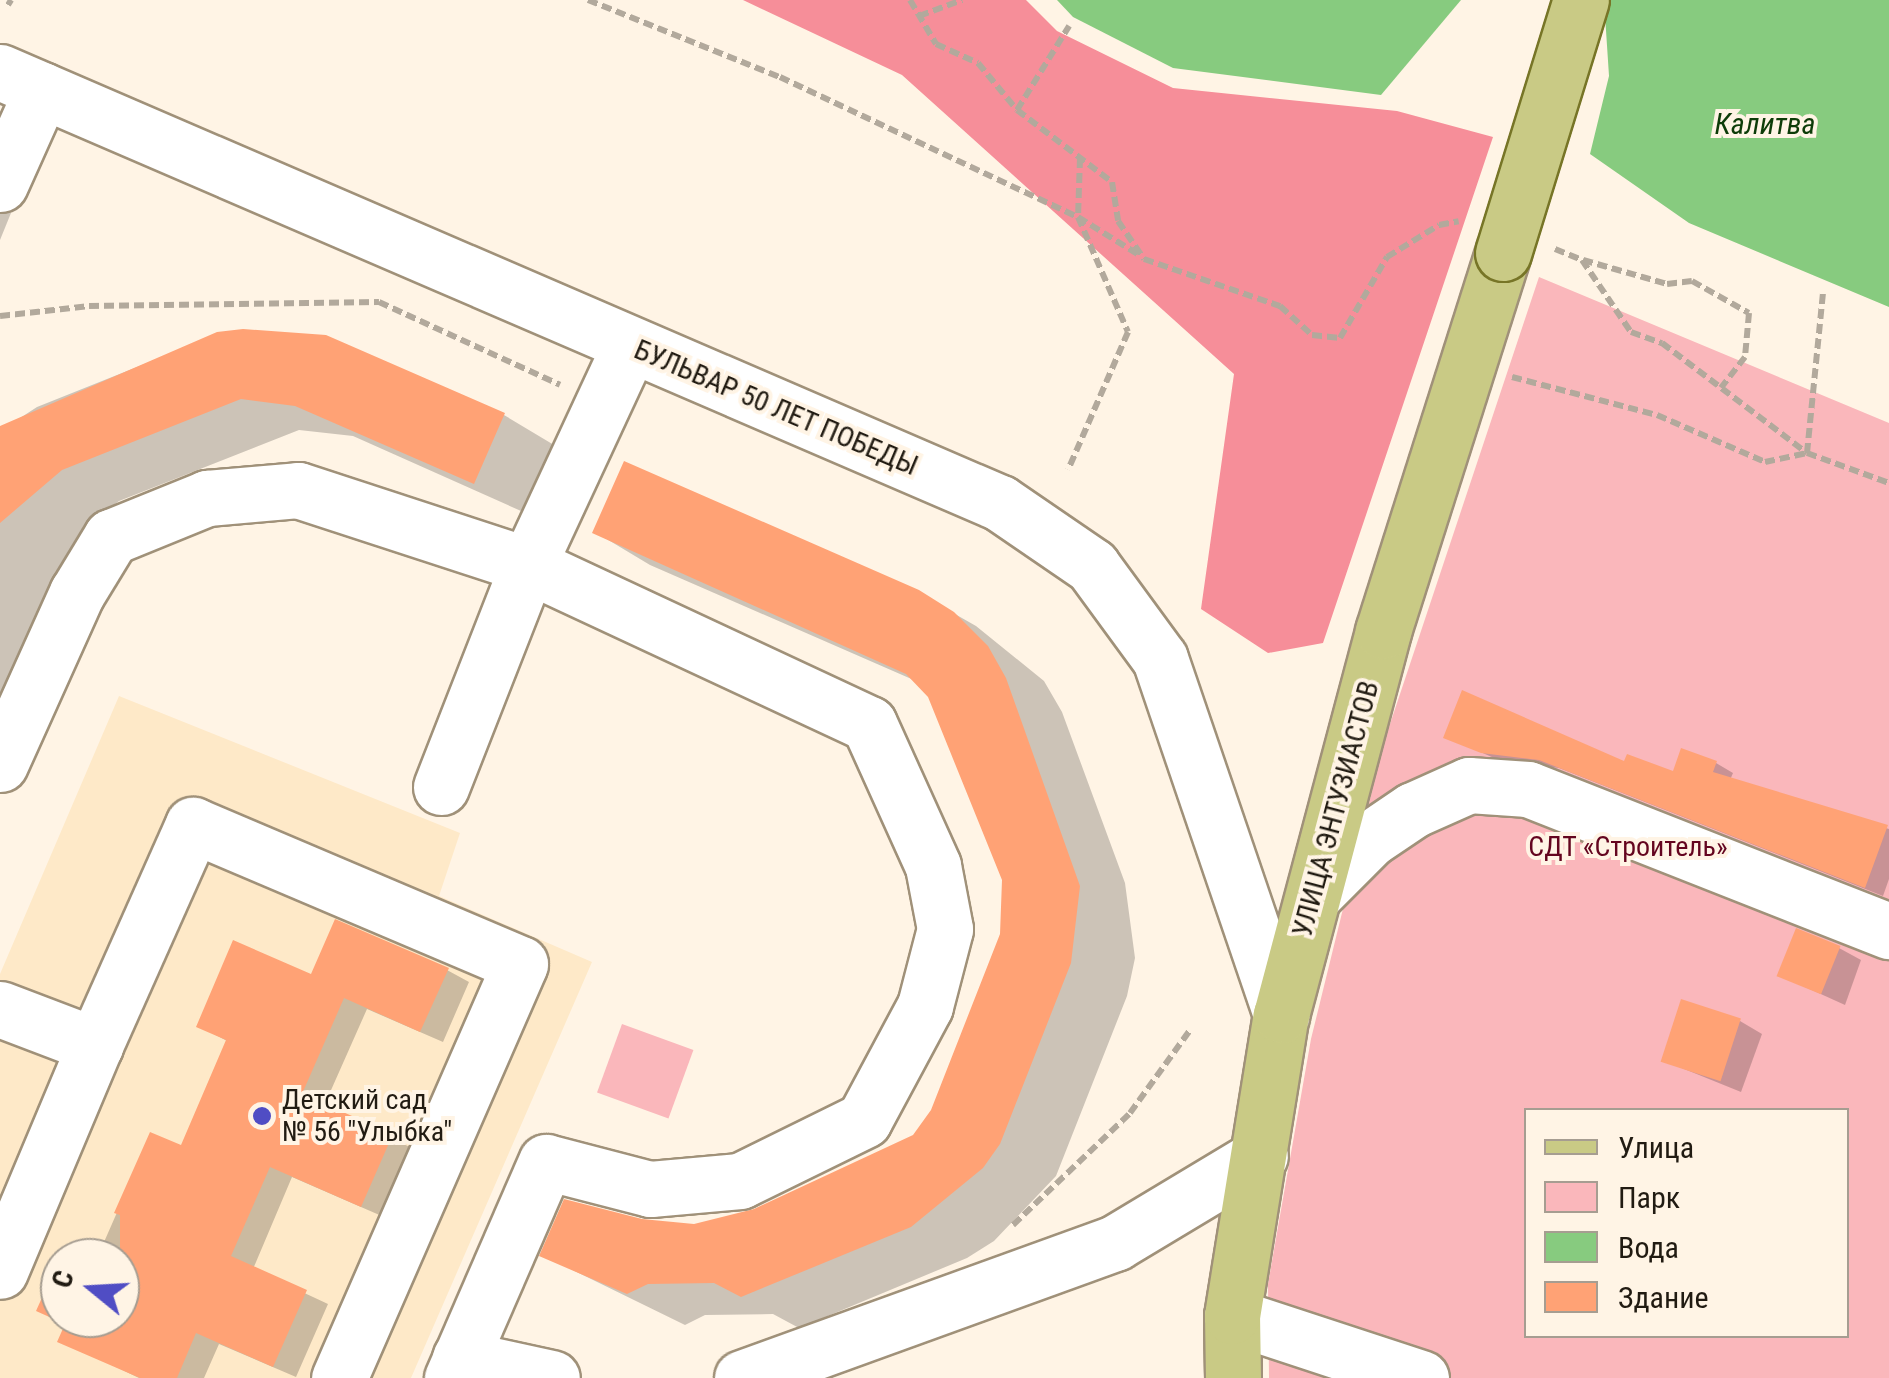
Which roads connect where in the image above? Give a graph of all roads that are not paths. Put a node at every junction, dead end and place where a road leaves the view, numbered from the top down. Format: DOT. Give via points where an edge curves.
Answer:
graph roads {
  1 [pos="1581,0"];
  2 [pos="21,81"];
  3 [pos="0,184"];
  4 [pos="630,345"];
  5 [pos="528,565"];
  6 [pos="0,764"];
  7 [pos="442,787"];
  8 [pos="1315,894"];
  9 [pos="1889,930"];
  10 [pos="0,1010"];
  11 [pos="1282,1015"];
  12 [pos="95,1044"];
  13 [pos="1260,1156"];
  14 [pos="0,1271"];
  15 [pos="1232,1316"];
  16 [pos="456,1368"];
  17 [pos="339,1378"];
  18 [pos="552,1378"];
  19 [pos="742,1378"];
  20 [pos="1233,1378"];
  21 [pos="1421,1378"];
  1 -- 8 [label="main road, УЛИЦА ЭНТУЗИАСТОВ, bridge" via="1383,631"];
  2 -- 3 [label="street"];
  2 -- 4 [label="street, БУЛЬВАР 50 ЛЕТ ПОБЕДЫ"];
  4 -- 5 [label="street"];
  4 -- 11 [label="street, БУЛЬВАР 50 ЛЕТ ПОБЕДЫ" via="1000,502 1092,566 1160,659"];
  5 -- 6 [label="street" via="298,490 206,498 111,537 77,593"];
  5 -- 7 [label="street"];
  5 -- 16 [label="street" via="870,724 933,866 945,929 925,1006 864,1120 740,1181 650,1189 546,1162"];
  8 -- 9 [label="street" via="1370,839 1413,810 1469,786 1528,788"];
  8 -- 11 [label="main road, УЛИЦА ЭНТУЗИАСТОВ"];
  10 -- 12 [label="street"];
  11 -- 13 [label="main road, УЛИЦА ЭНТУЗИАСТОВ"];
  12 -- 14 [label="street"];
  12 -- 17 [label="street" via="193,824 520,964"];
  13 -- 15 [label="main road, УЛИЦА ЭНТУЗИАСТОВ"];
  13 -- 19 [label="street" via="1115,1243"];
  15 -- 20 [label="main road, УЛИЦА ЭНТУЗИАСТОВ"];
  15 -- 21 [label="street"];
  16 -- 18 [label="street"];
}
